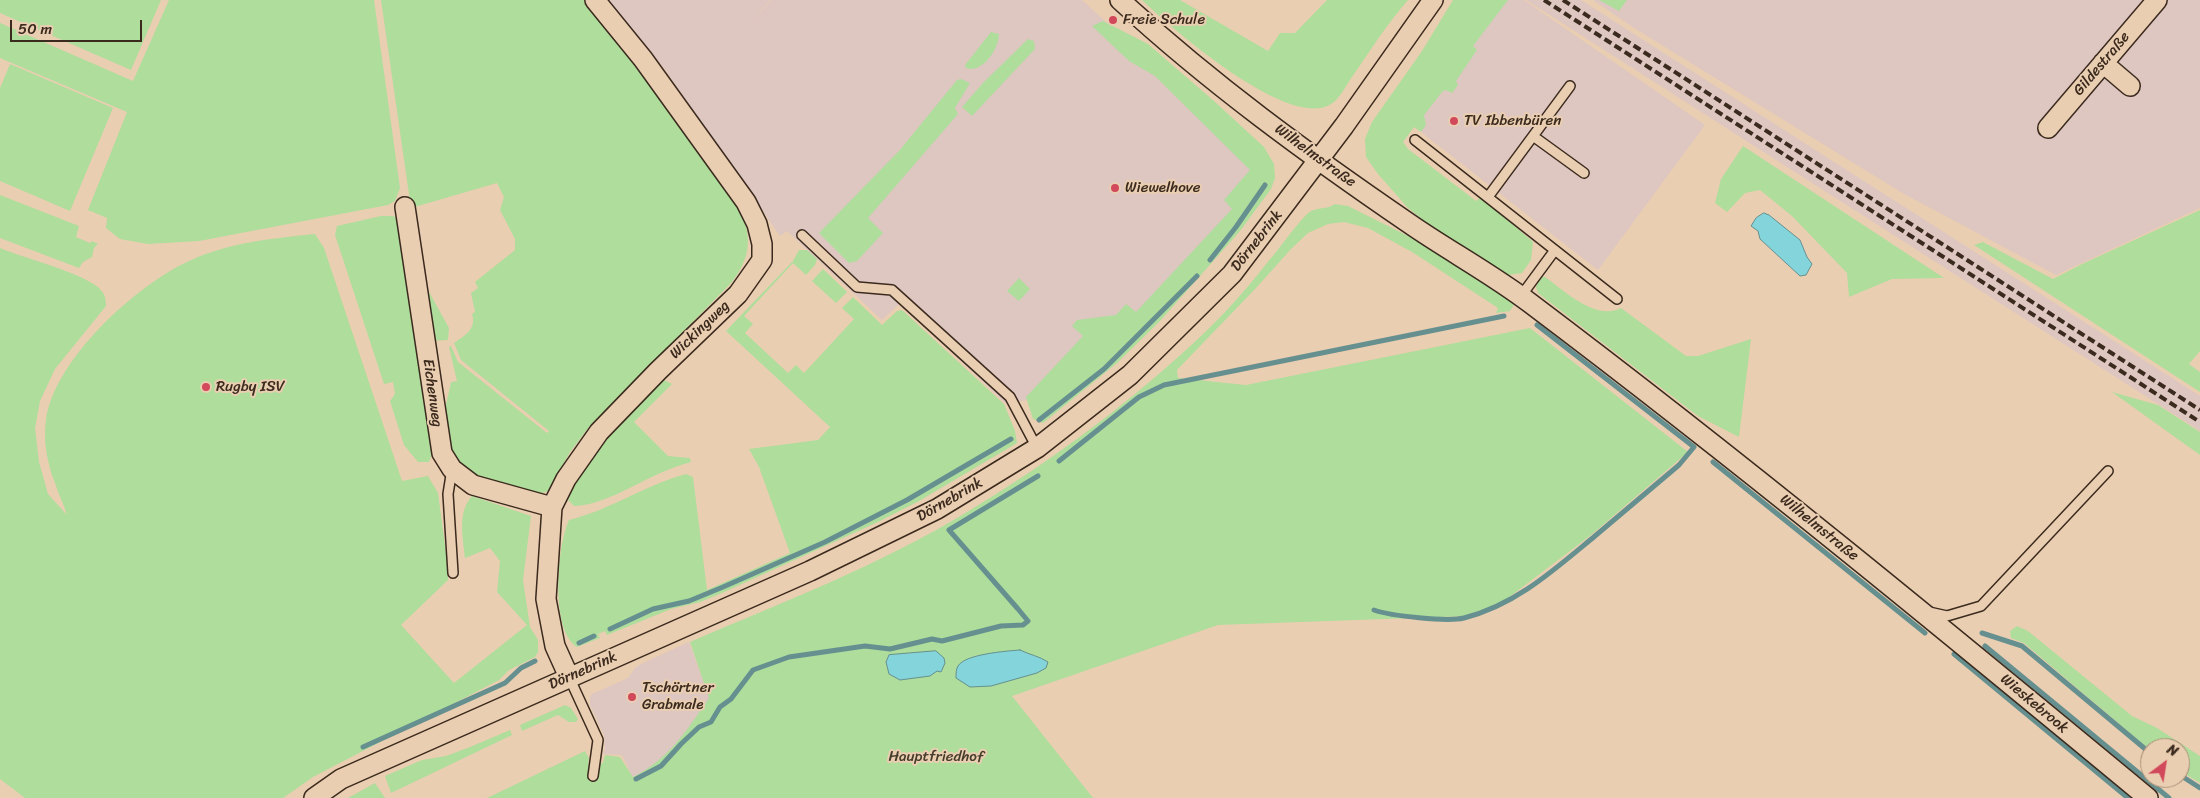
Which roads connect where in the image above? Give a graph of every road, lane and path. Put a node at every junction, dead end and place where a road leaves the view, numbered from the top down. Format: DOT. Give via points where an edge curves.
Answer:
graph roads {
  1 [pos="595,0"];
  2 [pos="1120,0"];
  3 [pos="1433,0"];
  4 [pos="2156,0"];
  5 [pos="2103,63"];
  6 [pos="1570,86"];
  7 [pos="2130,86"];
  8 [pos="2048,128"];
  9 [pos="1533,136"];
  10 [pos="1415,140"];
  11 [pos="1319,159"];
  12 [pos="1584,173"];
  13 [pos="1488,197"];
  14 [pos="405,207"];
  15 [pos="802,235"];
  16 [pos="1555,250"];
  17 [pos="1520,296"];
  18 [pos="1617,299"];
  19 [pos="1037,448"];
  20 [pos="452,469"];
  21 [pos="2108,471"];
  22 [pos="552,507"];
  23 [pos="453,573"];
  24 [pos="1920,610"];
  25 [pos="569,677"];
  26 [pos="593,776"];
  27 [pos="314,798"];
  28 [pos="2148,798"];
  1 -- 22 [label="street, Wickingweg" via="643,59 746,202 758,224 762,260 738,294 599,432"];
  2 -- 11 [label="street, Wilhelmstraße" via="1187,60"];
  3 -- 11 [label="street, Dörnebrink"];
  4 -- 5 [label="street, Gildestraße"];
  5 -- 7 [label="street"];
  5 -- 8 [label="street, Gildestraße"];
  6 -- 9 [label="lane"];
  9 -- 12 [label="lane"];
  9 -- 13 [label="lane"];
  10 -- 13 [label="lane"];
  11 -- 17 [label="street, Wilhelmstraße"];
  11 -- 19 [label="street, Dörnebrink" via="1232,274 1130,375"];
  13 -- 16 [label="lane"];
  14 -- 20 [label="street, Eichenweg" via="438,435 442,453"];
  15 -- 19 [label="lane" via="857,287 892,290 1010,397"];
  16 -- 17 [label="lane"];
  16 -- 18 [label="lane"];
  17 -- 24 [label="street, Wilhelmstraße" via="1674,413"];
  19 -- 25 [label="street, Dörnebrink" via="929,514 810,571"];
  20 -- 22 [label="street, Eichenweg" via="473,485"];
  20 -- 23 [label="lane" via="448,494"];
  21 -- 24 [label="lane, Wilhelmstraße" via="1981,606 1947,616"];
  22 -- 25 [label="street, Wickingweg" via="546,598 555,646"];
  24 -- 28 [label="street, Wieskebrook"];
  25 -- 26 [label="lane" via="598,740"];
  25 -- 27 [label="street, Dörnebrink" via="341,779"];
}
